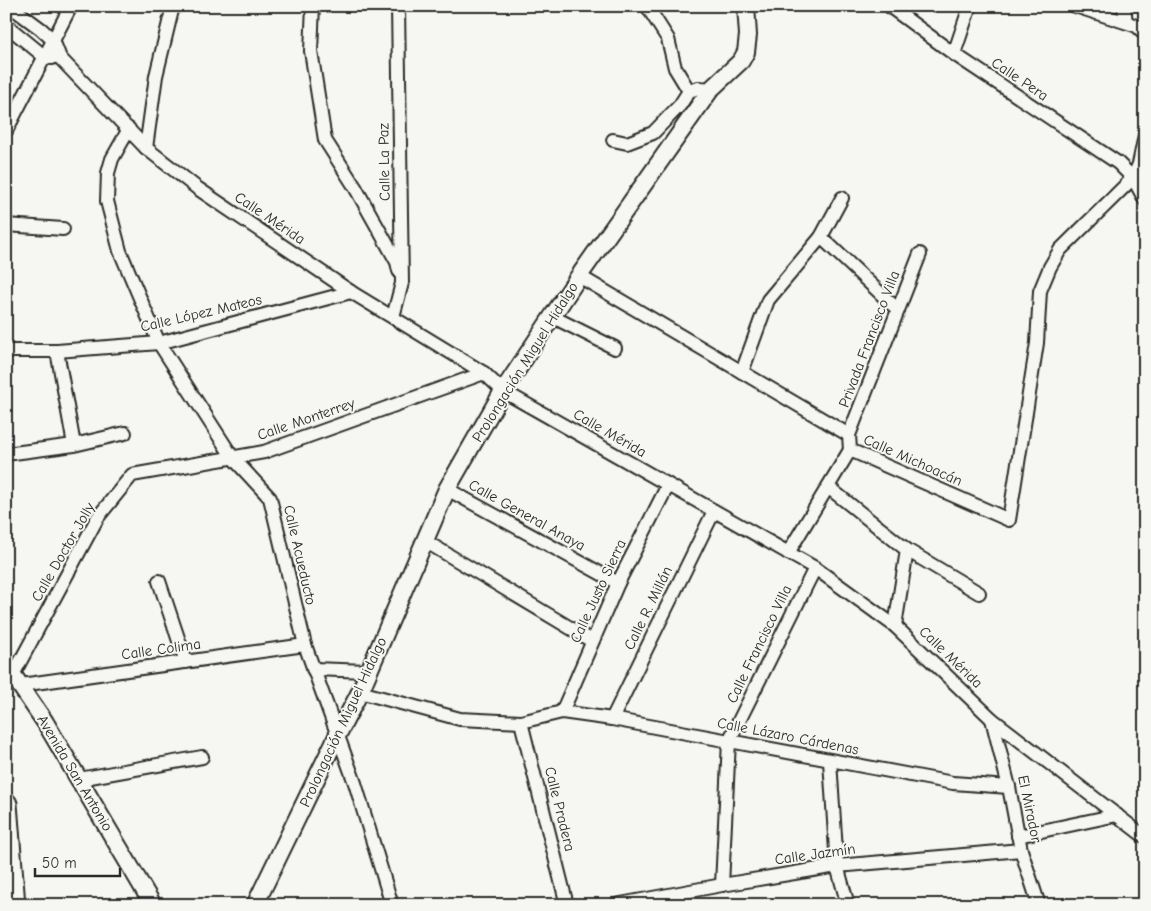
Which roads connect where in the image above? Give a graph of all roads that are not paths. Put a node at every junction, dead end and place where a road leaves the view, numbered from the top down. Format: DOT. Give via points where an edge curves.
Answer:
graph roads {
  1 [pos="10,6"];
  2 [pos="71,6"];
  3 [pos="174,6"];
  4 [pos="313,6"];
  5 [pos="398,6"];
  6 [pos="647,6"];
  7 [pos="746,6"];
  8 [pos="889,6"];
  9 [pos="970,6"];
  10 [pos="1075,6"];
  11 [pos="1124,6"];
  12 [pos="1126,22"];
  13 [pos="6,25"];
  14 [pos="1145,34"];
  15 [pos="53,40"];
  16 [pos="954,54"];
  17 [pos="45,57"];
  18 [pos="60,58"];
  19 [pos="711,89"];
  20 [pos="689,91"];
  21 [pos="130,129"];
  22 [pos="6,131"];
  23 [pos="1145,135"];
  24 [pos="613,140"];
  25 [pos="146,148"];
  26 [pos="1133,178"];
  27 [pos="842,198"];
  28 [pos="1145,200"];
  29 [pos="6,225"];
  30 [pos="63,229"];
  31 [pos="821,237"];
  32 [pos="920,254"];
  33 [pos="579,276"];
  34 [pos="402,283"];
  35 [pos="351,292"];
  36 [pos="898,310"];
  37 [pos="393,317"];
  38 [pos="552,317"];
  39 [pos="159,343"];
  40 [pos="615,348"];
  41 [pos="6,351"];
  42 [pos="57,351"];
  43 [pos="742,372"];
  44 [pos="484,374"];
  45 [pos="503,391"];
  46 [pos="125,433"];
  47 [pos="849,435"];
  48 [pos="74,445"];
  49 [pos="850,450"];
  50 [pos="6,454"];
  51 [pos="233,458"];
  52 [pos="132,475"];
  53 [pos="668,485"];
  54 [pos="828,487"];
  55 [pos="447,489"];
  56 [pos="714,511"];
  57 [pos="425,541"];
  58 [pos="907,550"];
  59 [pos="788,553"];
  60 [pos="815,568"];
  61 [pos="159,581"];
  62 [pos="618,583"];
  63 [pos="979,593"];
  64 [pos="895,626"];
  65 [pos="592,641"];
  66 [pos="305,645"];
  67 [pos="186,662"];
  68 [pos="313,669"];
  69 [pos="368,672"];
  70 [pos="13,677"];
  71 [pos="360,692"];
  72 [pos="562,712"];
  73 [pos="612,719"];
  74 [pos="992,719"];
  75 [pos="521,722"];
  76 [pos="338,734"];
  77 [pos="729,741"];
  78 [pos="202,757"];
  79 [pos="830,761"];
  80 [pos="79,780"];
  81 [pos="1009,787"];
  82 [pos="6,804"];
  83 [pos="1118,815"];
  84 [pos="1018,836"];
  85 [pos="1145,837"];
  86 [pos="1021,850"];
  87 [pos="836,866"];
  88 [pos="722,885"];
  89 [pos="620,904"];
  90 [pos="14,905"];
  91 [pos="153,905"];
  92 [pos="255,905"];
  93 [pos="392,905"];
  94 [pos="567,905"];
  95 [pos="848,905"];
  96 [pos="1039,905"];
  1 -- 15 [label="street, Calle Mérida"];
  2 -- 15 [label="street"];
  3 -- 25 [label="street" via="156,76"];
  4 -- 34 [label="street" via="311,51 326,140 397,262"];
  5 -- 34 [label="street, Calle La Paz"];
  6 -- 20 [label="street" via="668,39 675,68"];
  7 -- 19 [label="street, Prolongación Miguel Hidalgo" via="746,52 741,61"];
  8 -- 16 [label="street, Calle Pera"];
  9 -- 16 [label="street"];
  10 -- 12 [label="street"];
  11 -- 12 [label="street"];
  12 -- 14 [label="street"];
  13 -- 17 [label="street"];
  15 -- 17 [label="street"];
  15 -- 18 [label="street, Calle Mérida"];
  16 -- 26 [label="street, Calle Pera" via="1118,163"];
  17 -- 18 [label="street"];
  17 -- 22 [label="street"];
  18 -- 21 [label="street, Calle Mérida"];
  19 -- 20 [label="street"];
  19 -- 33 [label="street, Prolongación Miguel Hidalgo"];
  20 -- 24 [label="street" via="653,133 627,143"];
  21 -- 25 [label="street, Calle Mérida"];
  21 -- 39 [label="street, Calle Acueducto" via="112,160 107,201 120,251"];
  23 -- 26 [label="street"];
  25 -- 35 [label="street, Calle Mérida" via="197,188"];
  26 -- 28 [label="street, Calle Pera"];
  26 -- 49 [label="street, Calle Michoacán" via="1060,250 1040,291 1037,343 1009,520"];
  27 -- 31 [label="street"];
  29 -- 30 [label="street"];
  31 -- 36 [label="street"];
  31 -- 43 [label="street" via="768,300"];
  32 -- 36 [label="street, Privada Francisco Villa"];
  33 -- 38 [label="street, Prolongación Miguel Hidalgo"];
  33 -- 43 [label="street, Calle Michoacán"];
  34 -- 37 [label="street, Calle La Paz"];
  35 -- 37 [label="street, Calle Mérida"];
  35 -- 39 [label="street, Calle López Mateos"];
  36 -- 47 [label="street, Privada Francisco Villa"];
  37 -- 44 [label="street, Calle Mérida"];
  38 -- 40 [label="street"];
  38 -- 45 [label="street, Prolongación Miguel Hidalgo"];
  39 -- 42 [label="street, Calle López Mateos"];
  39 -- 51 [label="street, Calle Acueducto"];
  41 -- 42 [label="street, Calle López Mateos"];
  42 -- 48 [label="street"];
  43 -- 47 [label="street, Calle Michoacán"];
  44 -- 45 [label="street, Calle Mérida"];
  44 -- 51 [label="street, Calle Monterrey" via="264,452"];
  45 -- 53 [label="street, Calle Mérida"];
  45 -- 55 [label="street, Prolongación Miguel Hidalgo"];
  46 -- 48 [label="street"];
  47 -- 49 [label="street, Calle Michoacán"];
  48 -- 50 [label="street"];
  49 -- 54 [label="street"];
  51 -- 52 [label="street, Calle Monterrey"];
  51 -- 66 [label="street, Calle Acueducto" via="270,498"];
  52 -- 70 [label="street, Calle Doctor Jolly" via="98,517"];
  53 -- 56 [label="street, Calle Mérida"];
  53 -- 62 [label="street, Calle Justo Sierra"];
  54 -- 58 [label="street"];
  54 -- 59 [label="street"];
  55 -- 57 [label="street, Prolongación Miguel Hidalgo"];
  55 -- 62 [label="street, Calle General Anaya"];
  56 -- 59 [label="street, Calle Mérida"];
  56 -- 73 [label="street, Calle R. Millán"];
  57 -- 65 [label="street"];
  57 -- 69 [label="street, Prolongación Miguel Hidalgo"];
  58 -- 63 [label="street"];
  58 -- 64 [label="street"];
  59 -- 60 [label="street, Calle Mérida"];
  60 -- 64 [label="street, Calle Mérida"];
  60 -- 77 [label="street, Calle Francisco Villa"];
  61 -- 67 [label="street"];
  62 -- 65 [label="street, Calle Justo Sierra"];
  64 -- 74 [label="street, Calle Mérida"];
  65 -- 72 [label="street, Calle Justo Sierra"];
  66 -- 67 [label="street, Calle Colima"];
  66 -- 68 [label="street, Calle Acueducto"];
  67 -- 70 [label="street, Calle Colima"];
  68 -- 69 [label="street"];
  68 -- 76 [label="street, Calle Acueducto"];
  69 -- 71 [label="street, Prolongación Miguel Hidalgo"];
  70 -- 80 [label="street, Avenida San Antonio" via="45,722"];
  71 -- 75 [label="street" via="460,719"];
  71 -- 76 [label="street, Prolongación Miguel Hidalgo"];
  72 -- 73 [label="street, Calle Lázaro Cárdenas"];
  72 -- 75 [label="street"];
  73 -- 77 [label="street, Calle Lázaro Cárdenas"];
  74 -- 81 [label="street, El Mirador"];
  74 -- 83 [label="street, Calle Mérida"];
  75 -- 94 [label="street, Calle Pradera"];
  76 -- 92 [label="street, Prolongación Miguel Hidalgo"];
  76 -- 93 [label="street, Calle Acueducto"];
  77 -- 79 [label="street, Calle Lázaro Cárdenas"];
  77 -- 88 [label="street, Calle Francisco Villa"];
  78 -- 80 [label="street"];
  79 -- 81 [label="street, Calle Lázaro Cárdenas" via="954,783"];
  79 -- 87 [label="street"];
  80 -- 91 [label="street, Avenida San Antonio"];
  81 -- 84 [label="street, El Mirador"];
  82 -- 90 [label="main road"];
  83 -- 84 [label="street"];
  83 -- 85 [label="street, Calle Mérida"];
  84 -- 86 [label="street, El Mirador"];
  86 -- 87 [label="street, Calle Jazmín"];
  86 -- 96 [label="street, El Mirador"];
  87 -- 88 [label="street, Calle Jazmín"];
  87 -- 95 [label="street"];
  88 -- 89 [label="street, Calle Jazmín"];
}
